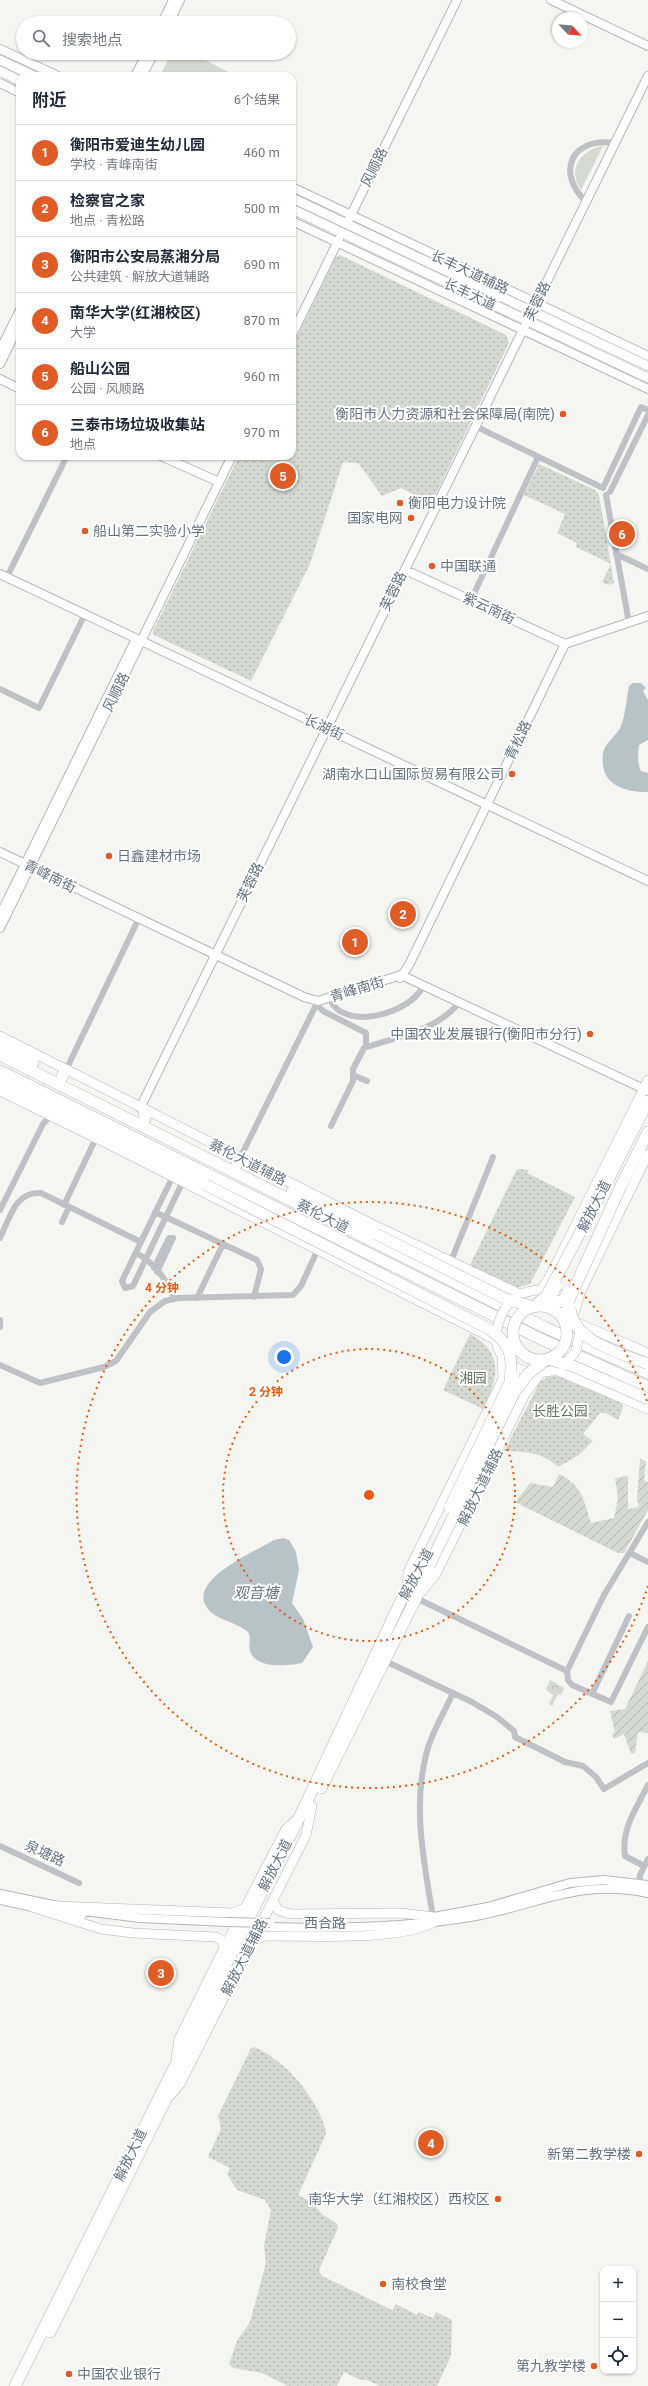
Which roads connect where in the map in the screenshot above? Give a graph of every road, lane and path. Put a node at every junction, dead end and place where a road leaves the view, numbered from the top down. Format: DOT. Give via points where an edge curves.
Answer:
graph roads {
  1 [pos="173,0"];
  2 [pos="180,0"];
  3 [pos="452,0"];
  4 [pos="457,0"];
  5 [pos="551,0"];
  6 [pos="165,16"];
  7 [pos="172,16"];
  8 [pos="648,46"];
  9 [pos="0,49"];
  10 [pos="16,56"];
  11 [pos="0,60"];
  12 [pos="24,60"];
  13 [pos="143,60"];
  14 [pos="150,60"];
  15 [pos="0,71"];
  16 [pos="26,72"];
  17 [pos="49,72"];
  18 [pos="137,72"];
  19 [pos="144,72"];
  20 [pos="648,76"];
  21 [pos="16,79"];
  22 [pos="0,83"];
  23 [pos="648,87"];
  24 [pos="16,91"];
  25 [pos="615,143"];
  26 [pos="296,189"];
  27 [pos="296,199"];
  28 [pos="586,202"];
  29 [pos="296,211"];
  30 [pos="347,218"];
  31 [pos="296,223"];
  32 [pos="340,232"];
  33 [pos="335,242"];
  34 [pos="536,308"];
  35 [pos="296,316"];
  36 [pos="16,318"];
  37 [pos="529,322"];
  38 [pos="296,326"];
  39 [pos="16,331"];
  40 [pos="524,331"];
  41 [pos="0,350"];
  42 [pos="648,356"];
  43 [pos="0,364"];
  44 [pos="648,366"];
  45 [pos="0,378"];
  46 [pos="648,378"];
  47 [pos="16,386"];
  48 [pos="648,390"];
  49 [pos="648,410"];
  50 [pos="648,415"];
  51 [pos="478,430"];
  52 [pos="538,457"];
  53 [pos="64,460"];
  54 [pos="170,460"];
  55 [pos="175,460"];
  56 [pos="225,460"];
  57 [pos="229,460"];
  58 [pos="216,481"];
  59 [pos="603,488"];
  60 [pos="608,493"];
  61 [pos="616,554"];
  62 [pos="0,569"];
  63 [pos="648,569"];
  64 [pos="412,573"];
  65 [pos="5,575"];
  66 [pos="471,600"];
  67 [pos="85,614"];
  68 [pos="648,616"];
  69 [pos="629,623"];
  70 [pos="140,638"];
  71 [pos="565,644"];
  72 [pos="0,689"];
  73 [pos="329,727"];
  74 [pos="488,803"];
  75 [pos="0,852"];
  76 [pos="0,856"];
  77 [pos="27,867"];
  78 [pos="648,876"];
  79 [pos="648,881"];
  80 [pos="0,915"];
  81 [pos="138,920"];
  82 [pos="0,928"];
  83 [pos="216,957"];
  84 [pos="401,976"];
  85 [pos="422,988"];
  86 [pos="330,1000"];
  87 [pos="317,1002"];
  88 [pos="457,1005"];
  89 [pos="0,1036"];
  90 [pos="0,1046"];
  91 [pos="366,1048"];
  92 [pos="0,1055"];
  93 [pos="31,1057"];
  94 [pos="0,1071"];
  95 [pos="64,1074"];
  96 [pos="353,1075"];
  97 [pos="367,1081"];
  98 [pos="0,1082"];
  99 [pos="0,1091"];
  100 [pos="647,1091"];
  101 [pos="20,1096"];
  102 [pos="51,1112"];
  103 [pos="141,1112"];
  104 [pos="331,1126"];
  105 [pos="648,1132"];
  106 [pos="96,1138"];
  107 [pos="648,1154"];
  108 [pos="493,1157"];
  109 [pos="238,1161"];
  110 [pos="173,1176"];
  111 [pos="186,1180"];
  112 [pos="67,1206"];
  113 [pos="0,1210"];
  114 [pos="156,1212"];
  115 [pos="166,1217"];
  116 [pos="62,1222"];
  117 [pos="372,1229"];
  118 [pos="0,1238"];
  119 [pos="577,1240"];
  120 [pos="141,1242"];
  121 [pos="223,1244"];
  122 [pos="592,1248"];
  123 [pos="318,1249"];
  124 [pos="136,1253"];
  125 [pos="146,1258"];
  126 [pos="451,1261"];
  127 [pos="156,1270"];
  128 [pos="553,1284"];
  129 [pos="541,1290"];
  130 [pos="254,1297"];
  131 [pos="197,1298"];
  132 [pos="514,1298"];
  133 [pos="174,1299"];
  134 [pos="569,1300"];
  135 [pos="534,1307"];
  136 [pos="575,1311"];
  137 [pos="0,1320"];
  138 [pos="0,1327"];
  139 [pos="567,1329"];
  140 [pos="582,1330"];
  141 [pos="494,1334"];
  142 [pos="513,1338"];
  143 [pos="648,1353"];
  144 [pos="502,1355"];
  145 [pos="547,1360"];
  146 [pos="648,1364"];
  147 [pos="0,1365"];
  148 [pos="564,1368"];
  149 [pos="648,1372"];
  150 [pos="528,1374"];
  151 [pos="540,1374"];
  152 [pos="510,1382"];
  153 [pos="648,1387"];
  154 [pos="648,1399"];
  155 [pos="648,1409"];
  156 [pos="648,1522"];
  157 [pos="630,1553"];
  158 [pos="648,1562"];
  159 [pos="426,1565"];
  160 [pos="406,1590"];
  161 [pos="416,1598"];
  162 [pos="629,1616"];
  163 [pos="648,1627"];
  164 [pos="385,1661"];
  165 [pos="567,1671"];
  166 [pos="592,1694"];
  167 [pos="452,1695"];
  168 [pos="648,1763"];
  169 [pos="648,1785"];
  170 [pos="312,1806"];
  171 [pos="300,1816"];
  172 [pos="0,1846"];
  173 [pos="648,1859"];
  174 [pos="644,1866"];
  175 [pos="79,1883"];
  176 [pos="648,1885"];
  177 [pos="639,1887"];
  178 [pos="648,1893"];
  179 [pos="0,1894"];
  180 [pos="0,1900"];
  181 [pos="273,1900"];
  182 [pos="56,1906"];
  183 [pos="32,1907"];
  184 [pos="245,1908"];
  185 [pos="433,1920"];
  186 [pos="226,1924"];
  187 [pos="252,1942"];
  188 [pos="224,1948"];
  189 [pos="175,2063"];
  190 [pos="165,2102"];
  191 [pos="15,2386"];
  192 [pos="23,2386"];
  1 -- 6 [label="street"];
  2 -- 7 [label="street"];
  3 -- 30 [label="street, 风顺路"];
  4 -- 30 [label="street, 风顺路"];
  5 -- 8 [label="street"];
  9 -- 10 [label="street"];
  11 -- 16 [label="main road"];
  12 -- 17 [label="street"];
  13 -- 18 [label="street"];
  14 -- 19 [label="street"];
  15 -- 21 [label="main road"];
  20 -- 25 [label="street, 芙蓉路"];
  22 -- 24 [label="street"];
  23 -- 34 [label="street, 芙蓉路"];
  25 -- 28 [label="street, 芙蓉路"];
  25 -- 28 [label="street" via="591,143 582,148 571,163 571,183 575,192"];
  26 -- 30 [label="street"];
  27 -- 30 [label="main road, 长丰大道"];
  28 -- 34 [label="street, 芙蓉路"];
  29 -- 32 [label="main road, 长丰大道"];
  30 -- 32 [label="street, 风顺路"];
  30 -- 34 [label="main road, 长丰大道"];
  31 -- 33 [label="street"];
  32 -- 33 [label="street, 风顺路"];
  32 -- 37 [label="main road, 长丰大道"];
  33 -- 35 [label="street, 风顺路"];
  33 -- 38 [label="street, 风顺路"];
  33 -- 40 [label="street"];
  34 -- 37 [label="street, 芙蓉路"];
  34 -- 42 [label="street"];
  34 -- 44 [label="main road, 长丰大道"];
  36 -- 41 [label="street"];
  37 -- 40 [label="street, 芙蓉路"];
  37 -- 46 [label="main road, 长丰大道"];
  39 -- 43 [label="street"];
  40 -- 48 [label="street"];
  40 -- 51 [label="street, 芙蓉路"];
  40 -- 73 [label="street, 芙蓉路"];
  45 -- 47 [label="street"];
  49 -- 59 [label="street" via="642,407"];
  50 -- 60 [label="street"];
  51 -- 52 [label="street"];
  51 -- 73 [label="street, 芙蓉路"];
  52 -- 59 [label="street"];
  52 -- 66 [label="street"];
  53 -- 65 [label="street"];
  54 -- 58 [label="street"];
  55 -- 58 [label="street"];
  56 -- 58 [label="street, 风顺路"];
  57 -- 58 [label="street, 风顺路"];
  58 -- 70 [label="street, 风顺路"];
  59 -- 60 [label="street" via="608,487"];
  60 -- 61 [label="street"];
  61 -- 63 [label="street"];
  61 -- 69 [label="street"];
  62 -- 65 [label="street, 长湖街"];
  64 -- 66 [label="street, 紫云南街"];
  65 -- 67 [label="street, 长湖街"];
  65 -- 70 [label="street, 长湖街"];
  66 -- 71 [label="street, 紫云南街"];
  67 -- 70 [label="street, 长湖街"];
  67 -- 72 [label="street" via="39,708"];
  68 -- 69 [label="street"];
  69 -- 71 [label="street"];
  70 -- 73 [label="street, 长湖街"];
  70 -- 77 [label="street, 风顺路"];
  71 -- 74 [label="street, 青松路"];
  73 -- 74 [label="street, 长湖街"];
  73 -- 83 [label="street, 芙蓉路"];
  74 -- 78 [label="street, 长湖街"];
  74 -- 79 [label="street, 长湖街"];
  74 -- 84 [label="street, 青松路"];
  75 -- 77 [label="street, 青峰南街"];
  76 -- 77 [label="street, 青峰南街"];
  77 -- 80 [label="street, 风顺路"];
  77 -- 81 [label="street, 青峰南街"];
  77 -- 82 [label="street, 风顺路"];
  81 -- 83 [label="street, 青峰南街"];
  81 -- 95 [label="street"];
  83 -- 87 [label="street, 青峰南街" via="294,996"];
  83 -- 103 [label="street, 芙蓉路"];
  84 -- 85 [label="street, 青峰南街"];
  84 -- 86 [label="street, 青峰南街"];
  84 -- 87 [label="street, 青峰南街"];
  84 -- 100 [label="street, 青峰南街"];
  85 -- 86 [label="street" via="417,998 383,1014 364,1018 339,1010"];
  85 -- 88 [label="street, 青峰南街"];
  86 -- 87 [label="street, 青峰南街"];
  87 -- 91 [label="street" via="322,1011 366,1033"];
  87 -- 109 [label="street"];
  88 -- 91 [label="street" via="447,1016 430,1025"];
  88 -- 100 [label="street, 青峰南街"];
  89 -- 93 [label="main road"];
  90 -- 93 [label="highway"];
  91 -- 96 [label="street" via="353,1069"];
  92 -- 149 [label="highway, 蔡伦大道" via="544,1327"];
  93 -- 95 [label="highway"];
  94 -- 153 [label="highway, 蔡伦大道" via="558,1347"];
  95 -- 103 [label="highway"];
  96 -- 97 [label="street"];
  96 -- 104 [label="street" via="353,1081"];
  98 -- 101 [label="highway"];
  99 -- 101 [label="main road"];
  100 -- 119 [label="highway, 解放大道, bridge" via="608,1180"];
  100 -- 129 [label="main road"];
  101 -- 102 [label="highway"];
  102 -- 106 [label="main road"];
  102 -- 111 [label="highway"];
  102 -- 113 [label="street"];
  103 -- 109 [label="highway"];
  105 -- 122 [label="highway, 解放大道, bridge"];
  106 -- 110 [label="main road"];
  106 -- 112 [label="street"];
  107 -- 136 [label="main road" via="580,1293"];
  108 -- 126 [label="street"];
  109 -- 117 [label="highway"];
  110 -- 111 [label="main road"];
  110 -- 114 [label="street"];
  111 -- 115 [label="street"];
  111 -- 123 [label="main road"];
  111 -- 141 [label="highway, bridge" via="206,1185"];
  112 -- 116 [label="street"];
  112 -- 118 [label="street" via="41,1193 31,1192 24,1195"];
  112 -- 120 [label="street"];
  114 -- 115 [label="street"];
  114 -- 120 [label="street"];
  115 -- 121 [label="street"];
  115 -- 125 [label="street"];
  117 -- 126 [label="main road"];
  117 -- 132 [label="highway, bridge"];
  119 -- 122 [label="highway, bridge" via="551,1296 555,1302 563,1301"];
  119 -- 128 [label="highway, 解放大道, bridge"];
  120 -- 124 [label="street"];
  121 -- 130 [label="street" via="258,1260 261,1264"];
  121 -- 131 [label="street"];
  122 -- 134 [label="highway, 解放大道, bridge"];
  123 -- 130 [label="street" via="301,1286 293,1295"];
  123 -- 141 [label="main road"];
  124 -- 125 [label="street"];
  124 -- 125 [label="street" via="122,1282 125,1288 133,1286"];
  125 -- 127 [label="street"];
  126 -- 132 [label="main road"];
  127 -- 127 [label="street" via="173,1238 169,1238"];
  127 -- 133 [label="street" via="170,1288"];
  128 -- 132 [label="highway, bridge" via="536,1298"];
  128 -- 135 [label="highway, 解放大道, bridge" via="547,1295"];
  129 -- 132 [label="main road"];
  129 -- 136 [label="main road" via="555,1293 567,1300"];
  130 -- 131 [label="street"];
  131 -- 133 [label="street"];
  132 -- 135 [label="highway, bridge"];
  132 -- 141 [label="highway, bridge" via="514,1310 505,1330"];
  133 -- 147 [label="street" via="150,1312 116,1362 104,1367 40,1383"];
  134 -- 139 [label="highway, 解放大道, bridge" via="565,1316"];
  134 -- 140 [label="highway, bridge" via="572,1318 579,1330"];
  135 -- 139 [label="highway, bridge" via="551,1309 564,1321"];
  135 -- 142 [label="highway, bridge" via="515,1322"];
  136 -- 140 [label="main road"];
  137 -- 138 [label="street"];
  139 -- 145 [label="highway, bridge" via="564,1347"];
  140 -- 143 [label="main road"];
  140 -- 146 [label="highway, bridge"];
  140 -- 148 [label="highway, bridge" via="575,1337 566,1356"];
  141 -- 144 [label="main road"];
  141 -- 152 [label="highway, bridge" via="508,1346 512,1367"];
  142 -- 145 [label="highway, bridge" via="516,1346 527,1357"];
  142 -- 152 [label="highway, 解放大道, bridge" via="515,1362"];
  144 -- 151 [label="main road" via="516,1368"];
  144 -- 160 [label="main road, 解放大道辅路" via="503,1379 408,1572"];
  145 -- 148 [label="highway, bridge"];
  145 -- 150 [label="highway, 解放大道, bridge"];
  148 -- 150 [label="highway, bridge" via="546,1367"];
  148 -- 151 [label="main road"];
  148 -- 154 [label="highway, bridge"];
  148 -- 155 [label="main road"];
  150 -- 159 [label="highway, 解放大道, bridge" via="514,1393"];
  151 -- 161 [label="main road, 解放大道辅路" via="525,1394 436,1574"];
  152 -- 159 [label="highway, 解放大道, bridge"];
  156 -- 157 [label="street"];
  157 -- 158 [label="street"];
  157 -- 165 [label="street" via="604,1596"];
  159 -- 160 [label="highway, 解放大道"];
  159 -- 161 [label="highway, 解放大道"];
  160 -- 171 [label="highway, 解放大道"];
  161 -- 164 [label="highway, 解放大道"];
  161 -- 165 [label="street"];
  162 -- 166 [label="street"];
  163 -- 166 [label="street" via="611,1702"];
  164 -- 167 [label="street"];
  164 -- 170 [label="highway, 解放大道"];
  165 -- 166 [label="street" via="568,1680 572,1685"];
  167 -- 168 [label="street" via="472,1702 497,1717 514,1731 515,1737 565,1762 583,1766 596,1777 604,1789"];
  167 -- 185 [label="street" via="428,1749 419,1796 422,1854"];
  169 -- 174 [label="street" via="627,1826 623,1844 625,1856"];
  170 -- 181 [label="main road, 解放大道辅路" via="306,1835"];
  170 -- 190 [label="highway, 解放大道"];
  171 -- 184 [label="main road, 解放大道辅路" via="286,1829"];
  171 -- 189 [label="highway, 解放大道"];
  172 -- 175 [label="street, 泉塘路"];
  173 -- 174 [label="street"];
  174 -- 177 [label="street"];
  176 -- 177 [label="street, 西合路"];
  177 -- 178 [label="street, 西合路"];
  177 -- 185 [label="street, 西合路" via="572,1890 483,1914"];
  179 -- 182 [label="street, 西合路"];
  180 -- 183 [label="street, 西合路"];
  181 -- 185 [label="main road" via="278,1910 290,1914 401,1913"];
  181 -- 187 [label="main road, 解放大道辅路"];
  182 -- 184 [label="main road" via="233,1913"];
  182 -- 186 [label="street, 西合路" via="140,1918"];
  183 -- 186 [label="street, 西合路" via="105,1919"];
  183 -- 188 [label="main road" via="101,1929 216,1937 223,1941"];
  184 -- 188 [label="main road, 解放大道辅路"];
  185 -- 186 [label="street, 西合路, bridge"];
  185 -- 187 [label="main road" via="419,1929 371,1935 264,1936"];
  187 -- 190 [label="main road, 解放大道辅路" via="180,2084"];
  188 -- 189 [label="main road, 解放大道辅路" via="179,2039"];
  189 -- 191 [label="highway, 解放大道"];
  190 -- 192 [label="highway, 解放大道"];
}
